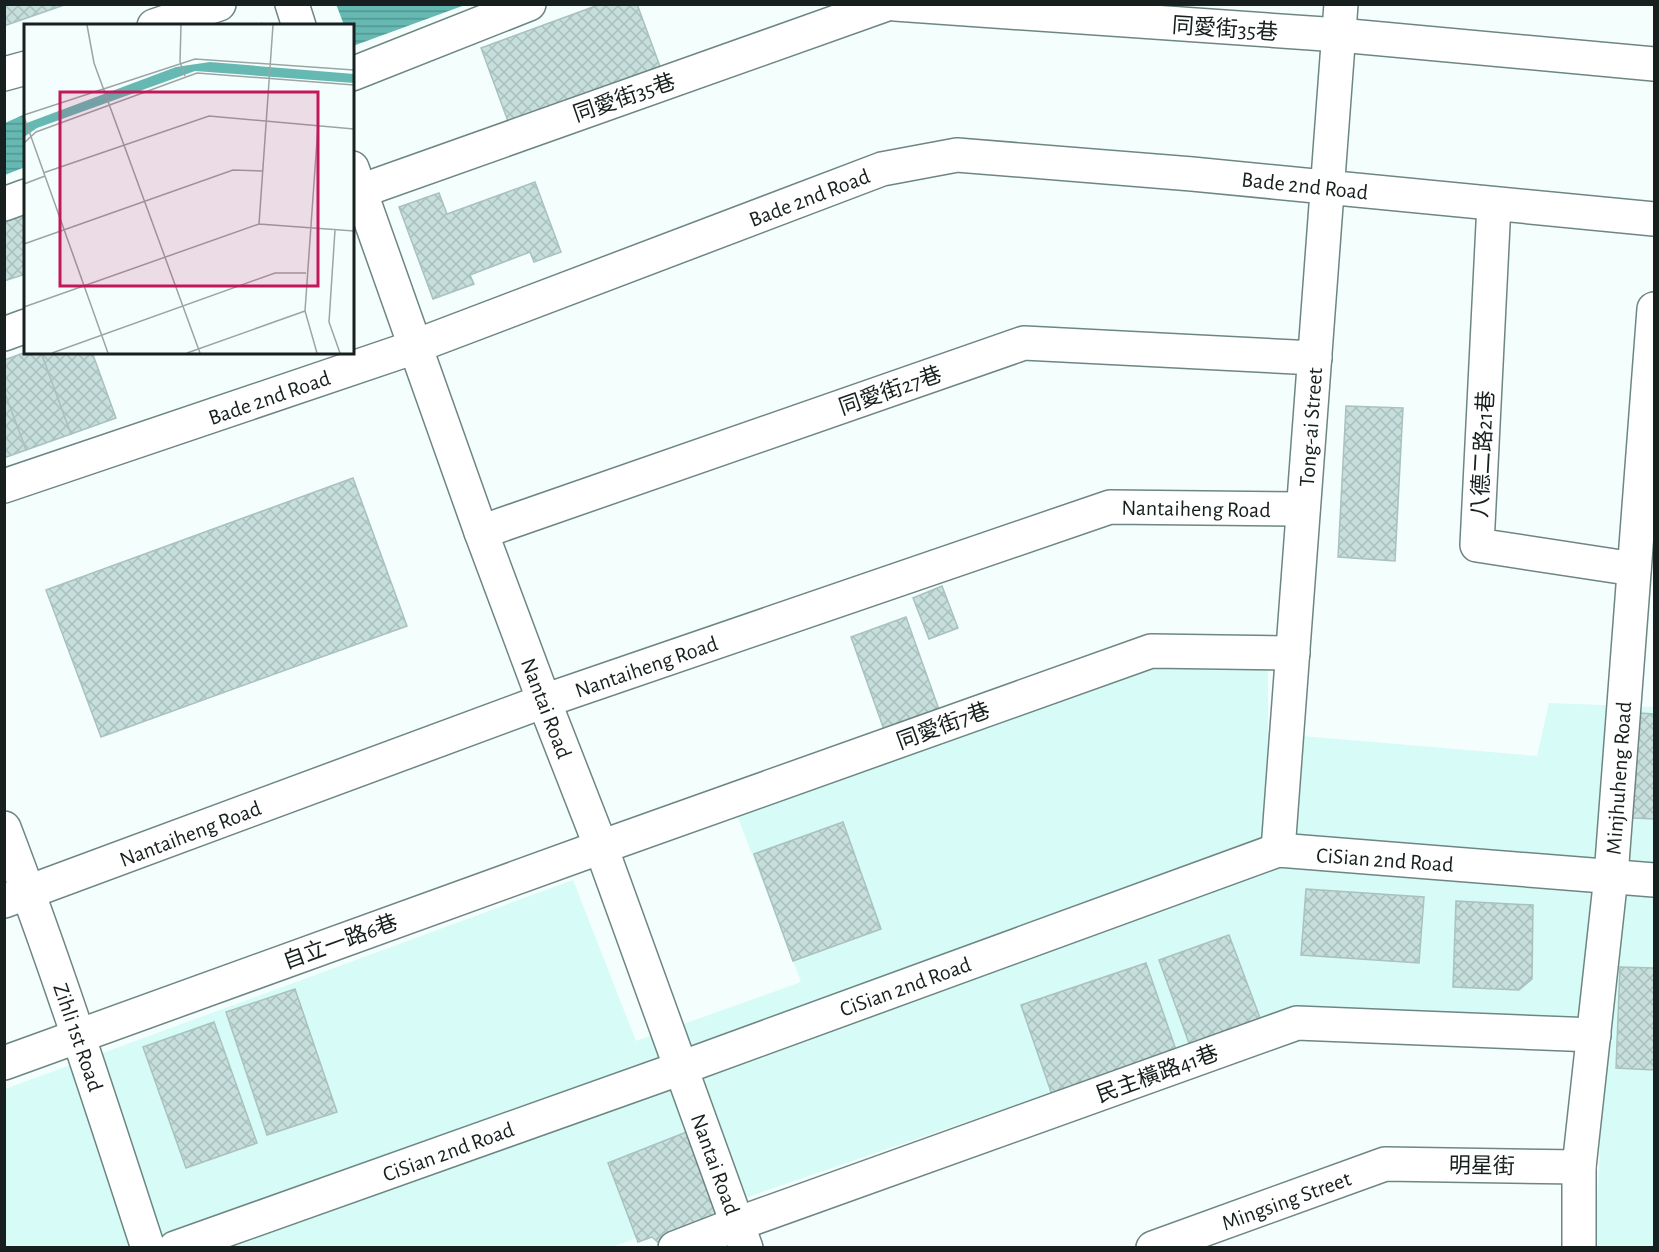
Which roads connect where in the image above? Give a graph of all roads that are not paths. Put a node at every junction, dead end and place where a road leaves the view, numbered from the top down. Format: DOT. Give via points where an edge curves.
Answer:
graph roads {
  1 [pos="219,4"];
  2 [pos="292,4"];
  3 [pos="529,4"];
  4 [pos="887,4"];
  5 [pos="895,4"];
  6 [pos="1340,20"];
  7 [pos="160,24"];
  8 [pos="298,24"];
  9 [pos="1654,64"];
  10 [pos="24,69"];
  11 [pos="354,73"];
  12 [pos="4,74"];
  13 [pos="355,184"];
  14 [pos="1327,188"];
  15 [pos="24,197"];
  16 [pos="4,204"];
  17 [pos="1494,204"];
  18 [pos="1654,219"];
  19 [pos="1654,309"];
  20 [pos="24,327"];
  21 [pos="4,334"];
  22 [pos="416,346"];
  23 [pos="1315,358"];
  24 [pos="4,486"];
  25 [pos="1303,509"];
  26 [pos="481,532"];
  27 [pos="1634,569"];
  28 [pos="1293,653"];
  29 [pos="544,701"];
  30 [pos="4,828"];
  31 [pos="601,847"];
  32 [pos="1278,850"];
  33 [pos="1611,876"];
  34 [pos="1654,880"];
  35 [pos="17,897"];
  36 [pos="79,1035"];
  37 [pos="1594,1035"];
  38 [pos="4,1063"];
  39 [pos="681,1068"];
  40 [pos="1579,1167"];
  41 [pos="741,1236"];
  42 [pos="148,1248"];
  43 [pos="175,1248"];
  44 [pos="675,1248"];
  45 [pos="1154,1248"];
  46 [pos="1579,1248"];
  1 -- 7 [label="street"];
  2 -- 8 [label="street"];
  3 -- 11 [label="street"];
  4 -- 13 [label="street, 同愛街35巷"];
  5 -- 6 [label="street, 同愛街35巷"];
  6 -- 9 [label="street, 同愛街35巷"];
  6 -- 14 [label="street, Tong-ai Street"];
  10 -- 12 [label="street"];
  13 -- 22 [label="street, Nantai Road"];
  14 -- 17 [label="street, Bade 2nd Road"];
  14 -- 22 [label="street, Bade 2nd Road" via="957,155 882,169"];
  14 -- 23 [label="street, Tong-ai Street"];
  15 -- 16 [label="street"];
  17 -- 18 [label="street, Bade 2nd Road"];
  17 -- 27 [label="street, 八德二路21巷" via="1477,545"];
  19 -- 27 [label="street, Minjhuheng Road"];
  20 -- 21 [label="street"];
  22 -- 24 [label="street, Bade 2nd Road"];
  22 -- 26 [label="street, Nantai Road"];
  23 -- 25 [label="street, Tong-ai Street"];
  23 -- 26 [label="street, 同愛街27巷" via="1024,343"];
  25 -- 28 [label="street, Tong-ai Street"];
  25 -- 29 [label="street, Nantaiheng Road" via="1110,507"];
  26 -- 29 [label="street, Nantai Road"];
  27 -- 33 [label="street, Minjhuheng Road"];
  28 -- 31 [label="street, 同愛街7巷" via="1151,651"];
  28 -- 32 [label="street, Tong-ai Street"];
  29 -- 31 [label="street, Nantai Road"];
  29 -- 35 [label="street, Nantaiheng Road"];
  30 -- 35 [label="street, Zihli 1st Road"];
  31 -- 36 [label="street, 自立一路6巷"];
  31 -- 39 [label="street, Nantai Road"];
  32 -- 33 [label="street, CiSian 2nd Road"];
  32 -- 39 [label="street, CiSian 2nd Road"];
  33 -- 34 [label="street, CiSian 2nd Road"];
  33 -- 37 [label="street, Minjhuheng Road"];
  35 -- 36 [label="street, Zihli 1st Road"];
  36 -- 38 [label="street, 自立一路6巷"];
  36 -- 42 [label="street, Zihli 1st Road"];
  37 -- 40 [label="street, Minjhuheng Road"];
  37 -- 41 [label="street, 民主橫路41巷" via="1297,1023"];
  39 -- 41 [label="street, Nantai Road"];
  39 -- 43 [label="street, CiSian 2nd Road"];
  40 -- 45 [label="street, 明星街" via="1385,1164"];
  40 -- 46 [label="street, Minjhuheng Road"];
  41 -- 44 [label="street, 民主橫路41巷"];
}
